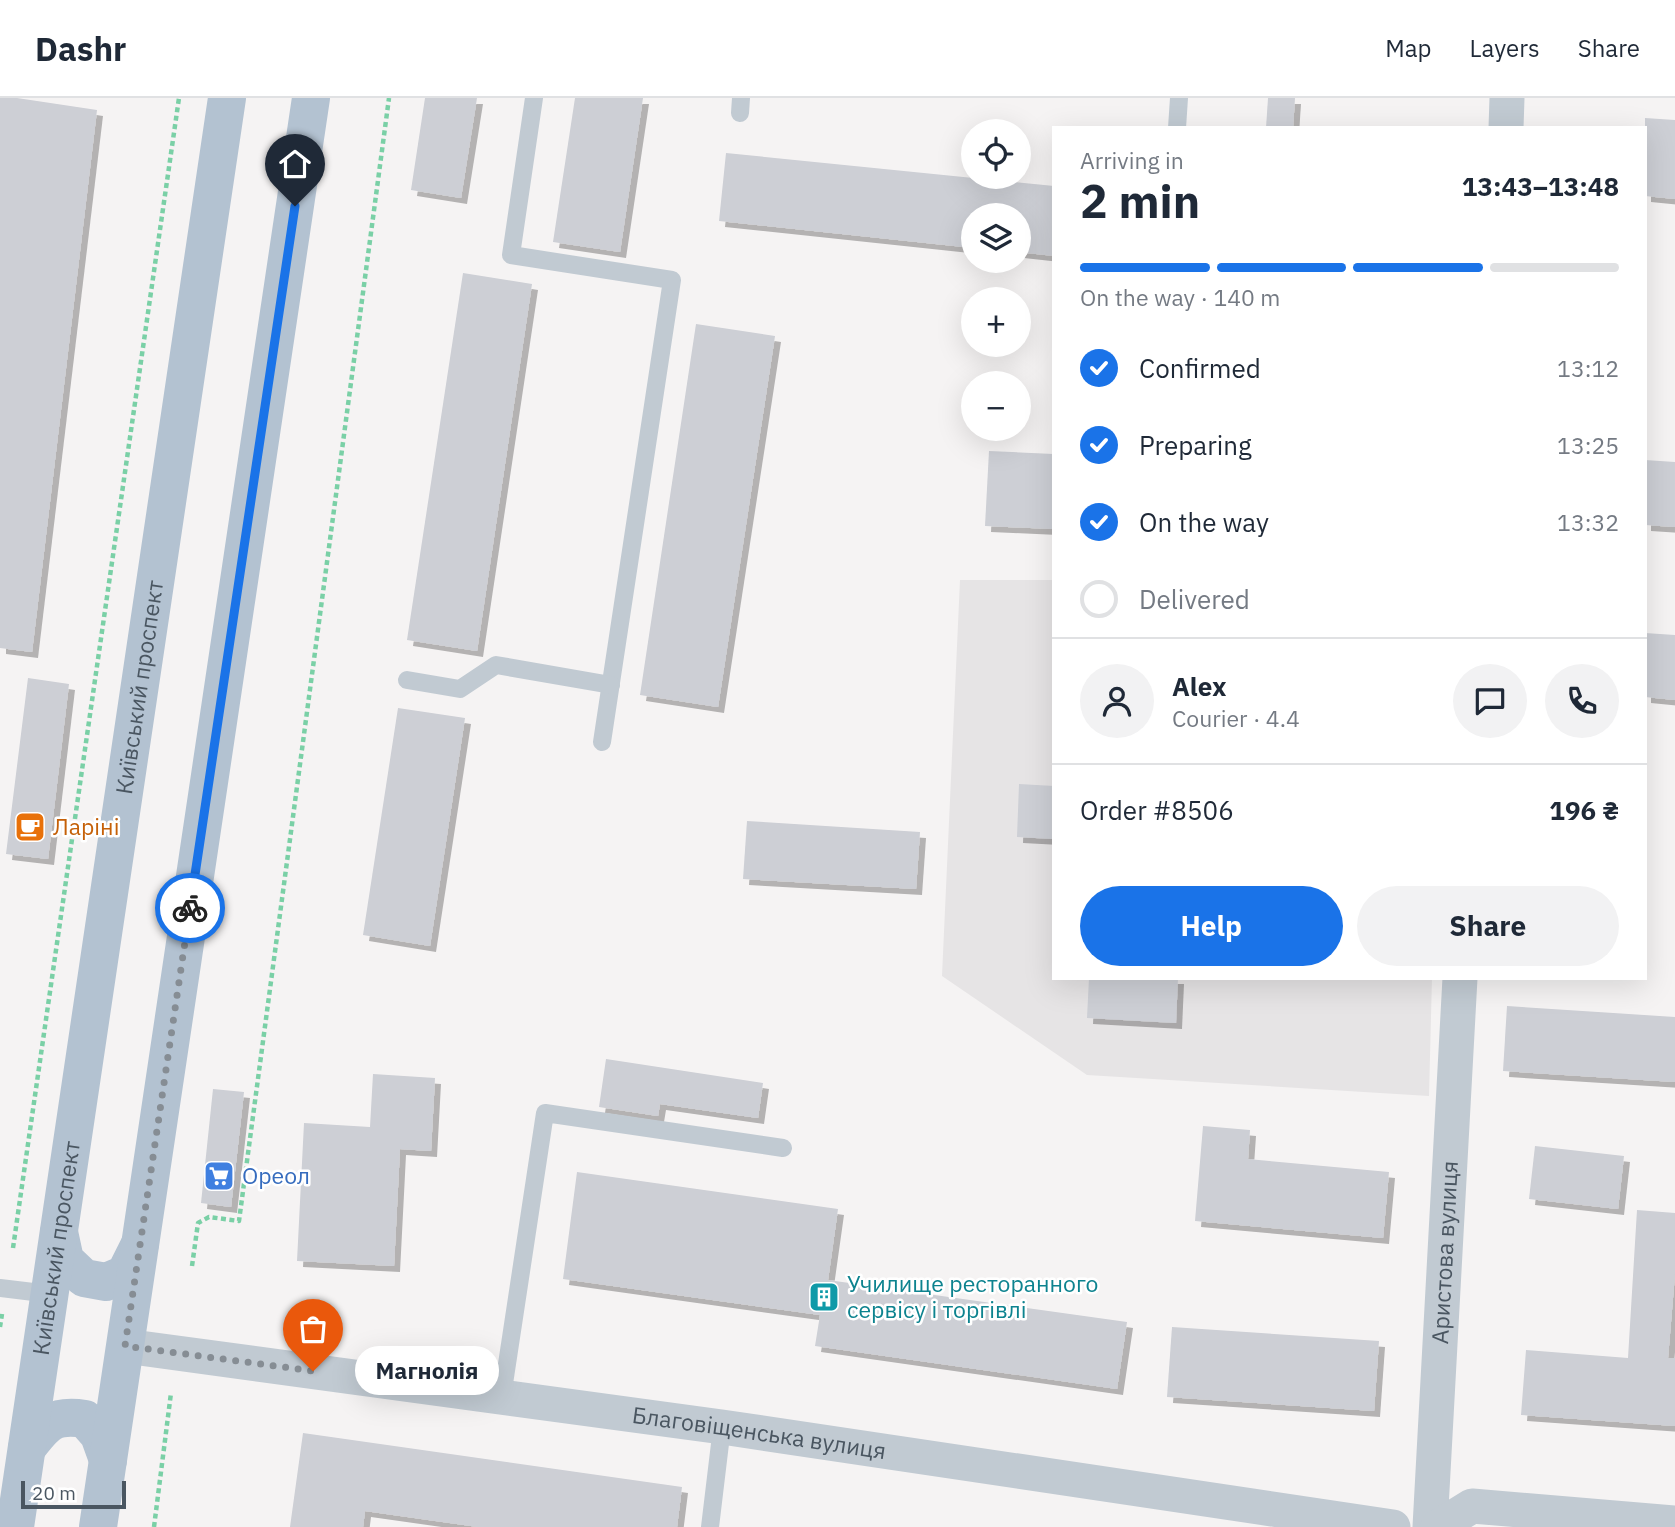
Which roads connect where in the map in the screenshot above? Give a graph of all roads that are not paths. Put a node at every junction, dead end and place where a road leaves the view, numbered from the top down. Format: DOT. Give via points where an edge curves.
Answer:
graph roads {
  1 [pos="227,98"];
  2 [pos="311,98"];
  3 [pos="534,98"];
  4 [pos="1179,98"];
  5 [pos="1507,98"];
  6 [pos="1177,126"];
  7 [pos="1506,126"];
  8 [pos="407,680"];
  9 [pos="611,685"];
  10 [pos="602,742"];
  11 [pos="1460,980"];
  12 [pos="783,1148"];
  13 [pos="59,1232"];
  14 [pos="140,1243"];
  15 [pos="0,1287"];
  16 [pos="50,1294"];
  17 [pos="125,1346"];
  18 [pos="502,1397"];
  19 [pos="722,1427"];
  20 [pos="27,1447"];
  21 [pos="108,1460"];
  22 [pos="1675,1523"];
  23 [pos="15,1527"];
  24 [pos="98,1527"];
  25 [pos="710,1527"];
  26 [pos="1393,1527"];
  27 [pos="1430,1527"];
  28 [pos="1438,1527"];
  1 -- 13 [label="main road, Київський проспект"];
  2 -- 14 [label="main road"];
  3 -- 9 [label="lane" via="511,255 672,280"];
  4 -- 6 [label="lane"];
  5 -- 7 [label="street"];
  8 -- 9 [label="lane" via="460,689 496,665"];
  9 -- 10 [label="lane"];
  11 -- 27 [label="street, Аристова вулиця"];
  12 -- 18 [label="lane" via="545,1113"];
  13 -- 14 [label="main road" via="65,1260 84,1278 106,1282 125,1274"];
  13 -- 16 [label="main road, Київський проспект"];
  14 -- 17 [label="main road"];
  15 -- 16 [label="lane"];
  16 -- 20 [label="main road, Київський проспект"];
  17 -- 18 [label="street, Благовіщенська вулиця"];
  17 -- 21 [label="main road"];
  18 -- 19 [label="street, Благовіщенська вулиця"];
  19 -- 25 [label="lane"];
  19 -- 26 [label="street, Благовіщенська вулиця"];
  20 -- 21 [label="main road" via="43,1428 64,1415 85,1419 99,1435"];
  20 -- 23 [label="main road, Київський проспект"];
  21 -- 24 [label="main road"];
  22 -- 28 [label="street" via="1472,1506"];
}
